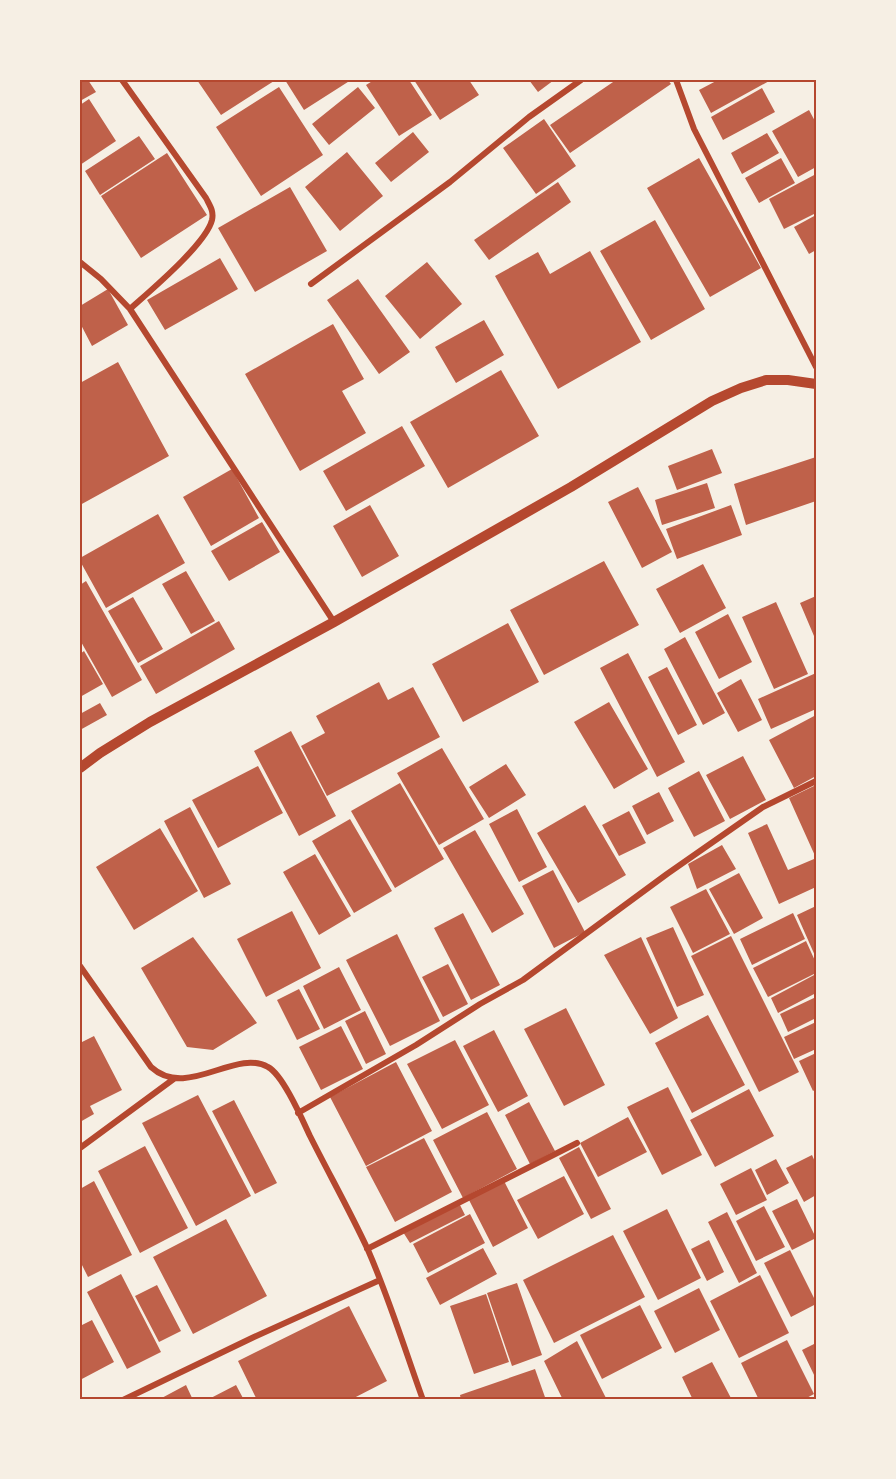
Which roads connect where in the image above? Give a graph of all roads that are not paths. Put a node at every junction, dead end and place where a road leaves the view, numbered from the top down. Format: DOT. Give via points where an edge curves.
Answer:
graph roads {
  1 [pos="122,80"];
  2 [pos="580,80"];
  3 [pos="676,80"];
  4 [pos="80,262"];
  5 [pos="311,284"];
  6 [pos="130,309"];
  7 [pos="816,367"];
  8 [pos="816,384"];
  9 [pos="334,622"];
  10 [pos="80,768"];
  11 [pos="816,781"];
  12 [pos="80,966"];
  13 [pos="175,1078"];
  14 [pos="298,1113"];
  15 [pos="577,1143"];
  16 [pos="80,1148"];
  17 [pos="367,1249"];
  18 [pos="380,1280"];
  19 [pos="123,1400"];
  20 [pos="423,1400"];
  1 -- 6 [label="street" via="213,210 212,221 199,244"];
  2 -- 5 [label="street"];
  3 -- 7 [label="street" via="694,129"];
  4 -- 6 [label="street"];
  6 -- 9 [label="street"];
  8 -- 9 [label="street" via="766,380 712,401 571,487"];
  9 -- 10 [label="street" via="150,722"];
  11 -- 14 [label="street" via="763,807 522,980"];
  12 -- 13 [label="street" via="151,1067 158,1074"];
  13 -- 14 [label="street" via="258,1063 278,1077"];
  13 -- 16 [label="street"];
  14 -- 17 [label="street"];
  15 -- 17 [label="street"];
  17 -- 18 [label="street"];
  18 -- 19 [label="street"];
  18 -- 20 [label="street"];
}
